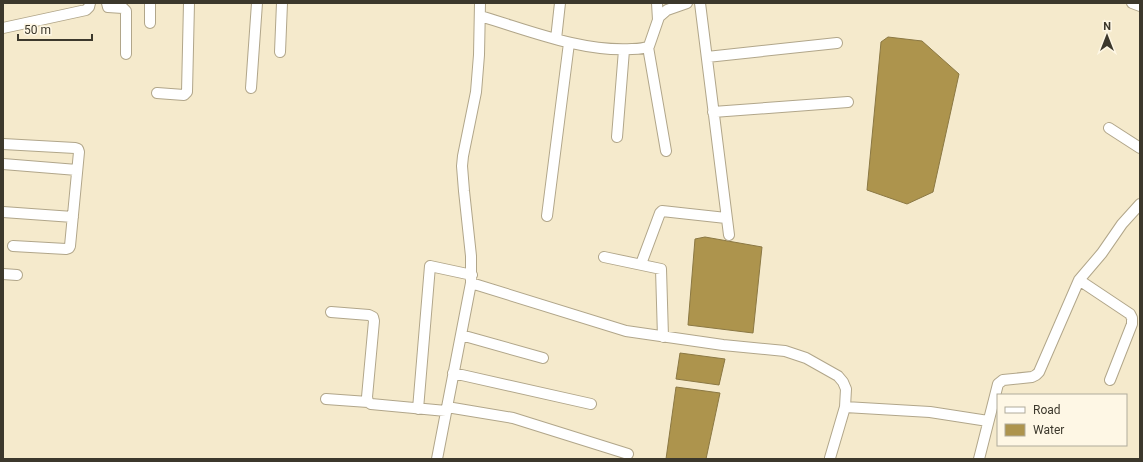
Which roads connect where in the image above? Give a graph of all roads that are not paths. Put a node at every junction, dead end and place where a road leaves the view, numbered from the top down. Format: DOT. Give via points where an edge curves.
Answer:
graph roads {
  1 [pos="90,3"];
  2 [pos="107,3"];
  3 [pos="150,3"];
  4 [pos="189,3"];
  5 [pos="257,3"];
  6 [pos="282,3"];
  7 [pos="480,3"];
  8 [pos="560,3"];
  9 [pos="657,3"];
  10 [pos="687,3"];
  11 [pos="700,3"];
  12 [pos="1132,3"];
  13 [pos="1140,6"];
  14 [pos="480,16"];
  15 [pos="658,20"];
  16 [pos="150,23"];
  17 [pos="3,28"];
  18 [pos="556,38"];
  19 [pos="569,43"];
  20 [pos="837,43"];
  21 [pos="648,47"];
  22 [pos="624,50"];
  23 [pos="280,52"];
  24 [pos="126,54"];
  25 [pos="707,57"];
  26 [pos="251,88"];
  27 [pos="157,93"];
  28 [pos="848,102"];
  29 [pos="713,112"];
  30 [pos="1109,128"];
  31 [pos="617,137"];
  32 [pos="3,144"];
  33 [pos="1140,148"];
  34 [pos="666,151"];
  35 [pos="3,164"];
  36 [pos="77,170"];
  37 [pos="1140,204"];
  38 [pos="3,212"];
  39 [pos="547,216"];
  40 [pos="73,217"];
  41 [pos="726,218"];
  42 [pos="728,235"];
  43 [pos="13,246"];
  44 [pos="604,257"];
  45 [pos="641,264"];
  46 [pos="3,274"];
  47 [pos="17,275"];
  48 [pos="472,279"];
  49 [pos="1079,280"];
  50 [pos="331,312"];
  51 [pos="461,335"];
  52 [pos="663,337"];
  53 [pos="543,358"];
  54 [pos="453,373"];
  55 [pos="1110,380"];
  56 [pos="326,399"];
  57 [pos="368,402"];
  58 [pos="591,404"];
  59 [pos="845,407"];
  60 [pos="418,408"];
  61 [pos="447,409"];
  62 [pos="988,421"];
  63 [pos="628,454"];
  64 [pos="830,458"];
  65 [pos="437,459"];
  66 [pos="979,459"];
  1 -- 17 [label="street" via="86,10"];
  2 -- 24 [label="street" via="108,7 124,8 126,11"];
  3 -- 16 [label="street"];
  4 -- 27 [label="street" via="187,92 184,95"];
  5 -- 26 [label="street"];
  6 -- 23 [label="street"];
  7 -- 14 [label="street"];
  8 -- 18 [label="street"];
  9 -- 15 [label="street"];
  10 -- 15 [label="street" via="667,10"];
  11 -- 25 [label="street"];
  12 -- 13 [label="street"];
  14 -- 18 [label="street"];
  14 -- 48 [label="street" via="476,92 462,166"];
  15 -- 21 [label="street"];
  18 -- 19 [label="street"];
  19 -- 22 [label="street"];
  19 -- 39 [label="street"];
  20 -- 25 [label="street"];
  21 -- 22 [label="street"];
  21 -- 34 [label="street"];
  22 -- 31 [label="street"];
  25 -- 29 [label="street"];
  28 -- 29 [label="street"];
  29 -- 41 [label="street"];
  30 -- 33 [label="street"];
  32 -- 36 [label="street" via="78,149"];
  35 -- 36 [label="street"];
  36 -- 40 [label="street"];
  37 -- 49 [label="street"];
  38 -- 40 [label="street"];
  40 -- 43 [label="street" via="69,248"];
  41 -- 42 [label="street"];
  41 -- 45 [label="street" via="662,211"];
  44 -- 45 [label="street"];
  45 -- 52 [label="street" via="660,269"];
  46 -- 47 [label="street"];
  48 -- 51 [label="street"];
  48 -- 52 [label="street" via="616,329"];
  48 -- 60 [label="street" via="430,266"];
  49 -- 55 [label="street" via="1130,314 1132,318 1132,324"];
  49 -- 62 [label="street" via="1039,372 1032,377 1000,382"];
  50 -- 57 [label="street" via="373,317"];
  51 -- 53 [label="street"];
  51 -- 54 [label="street"];
  52 -- 59 [label="street" via="785,351 806,358 838,376 843,382 846,389"];
  54 -- 58 [label="street"];
  54 -- 61 [label="street"];
  56 -- 57 [label="street"];
  57 -- 60 [label="street"];
  59 -- 62 [label="street" via="930,412"];
  59 -- 64 [label="street"];
  60 -- 61 [label="street"];
  61 -- 63 [label="street" via="513,418"];
  61 -- 65 [label="street"];
  62 -- 66 [label="street"];
}
